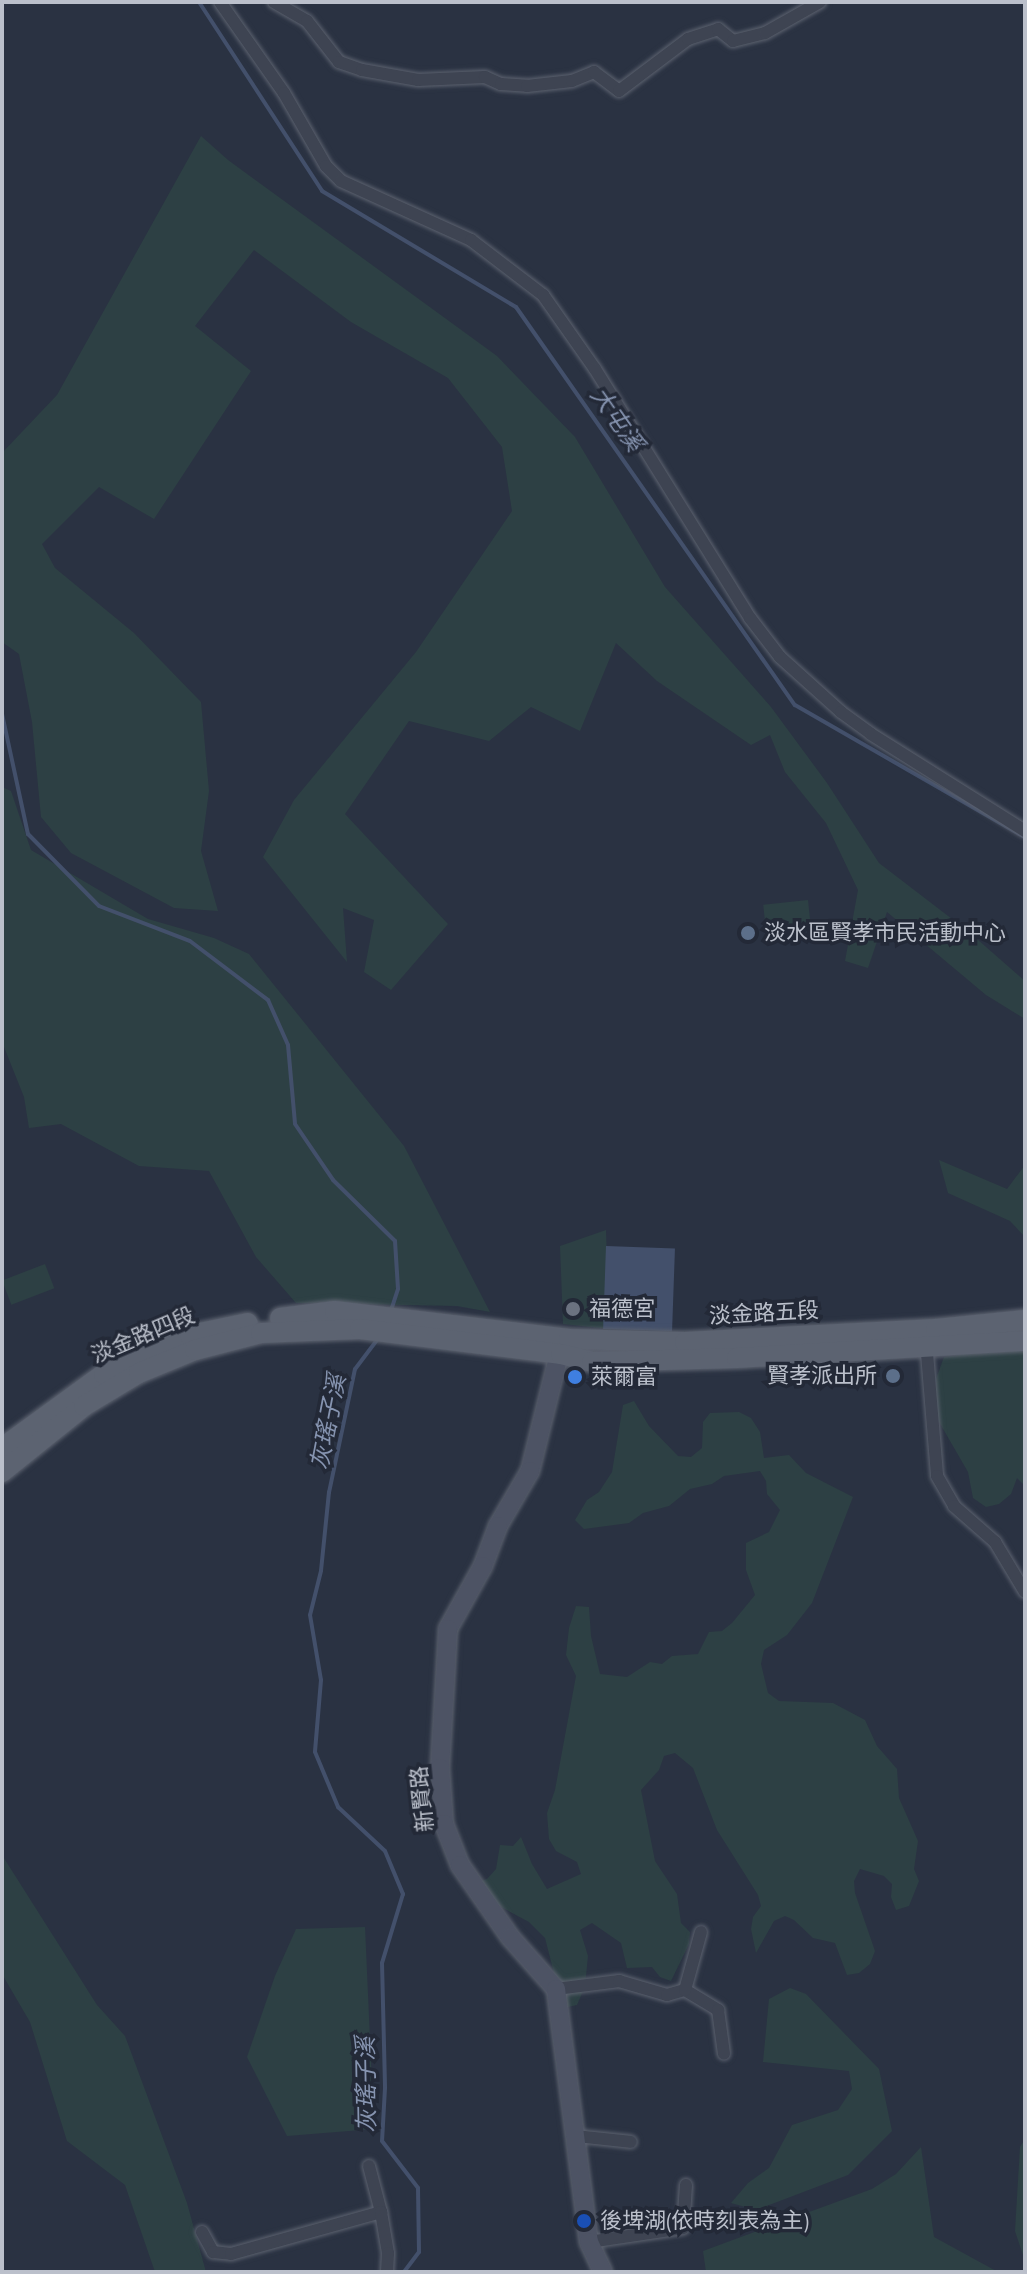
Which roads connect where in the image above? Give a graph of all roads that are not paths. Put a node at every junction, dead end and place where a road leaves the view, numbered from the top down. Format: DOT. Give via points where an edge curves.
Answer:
graph roads {
  1 [pos="220,2"];
  2 [pos="274,2"];
  3 [pos="820,2"];
  4 [pos="1025,831"];
  5 [pos="1025,1320"];
  6 [pos="365,1322"];
  7 [pos="411,1326"];
  8 [pos="925,1339"];
  9 [pos="1025,1341"];
  10 [pos="562,1346"];
  11 [pos="2,1448"];
  12 [pos="2,1472"];
  13 [pos="1025,1592"];
  14 [pos="701,1932"];
  15 [pos="556,1989"];
  16 [pos="685,1990"];
  17 [pos="724,2054"];
  18 [pos="576,2136"];
  19 [pos="631,2142"];
  20 [pos="369,2166"];
  21 [pos="686,2185"];
  22 [pos="381,2212"];
  23 [pos="202,2232"];
  24 [pos="589,2242"];
  25 [pos="387,2272"];
  26 [pos="603,2272"];
  1 -- 4 [label="street" via="284,93 326,166 341,181 471,240 543,295 780,657 861,727"];
  2 -- 3 [label="street" via="307,21 339,62 362,70 418,80 485,77 527,86 572,81 594,72 619,91 688,39 718,29 733,41 765,33"];
  5 -- 8 [label="main road, 淡金路五段"];
  6 -- 7 [label="main road"];
  6 -- 11 [label="main road, 淡金路四段" via="335,1311 190,1335 104,1374"];
  6 -- 12 [label="main road, 淡金路四段" via="261,1333 195,1350 139,1373 84,1406"];
  7 -- 10 [label="main road"];
  7 -- 10 [label="main road, 淡金路五段" via="506,1330"];
  8 -- 9 [label="main road, 淡金路五段"];
  8 -- 10 [label="main road, 淡金路五段"];
  8 -- 13 [label="street" via="937,1476 954,1506 995,1542"];
  10 -- 15 [label="street, 新賢路" via="530,1471 448,1629 440,1768 444,1824 460,1865 510,1937"];
  14 -- 16 [label="street"];
  15 -- 16 [label="street" via="619,1981 667,1995"];
  15 -- 18 [label="street"];
  16 -- 17 [label="street" via="718,2010"];
  18 -- 19 [label="street"];
  18 -- 24 [label="street"];
  20 -- 22 [label="street"];
  21 -- 24 [label="street" via="683,2228"];
  22 -- 23 [label="street" via="231,2254 213,2252"];
  22 -- 25 [label="street"];
  24 -- 26 [label="street"];
}
